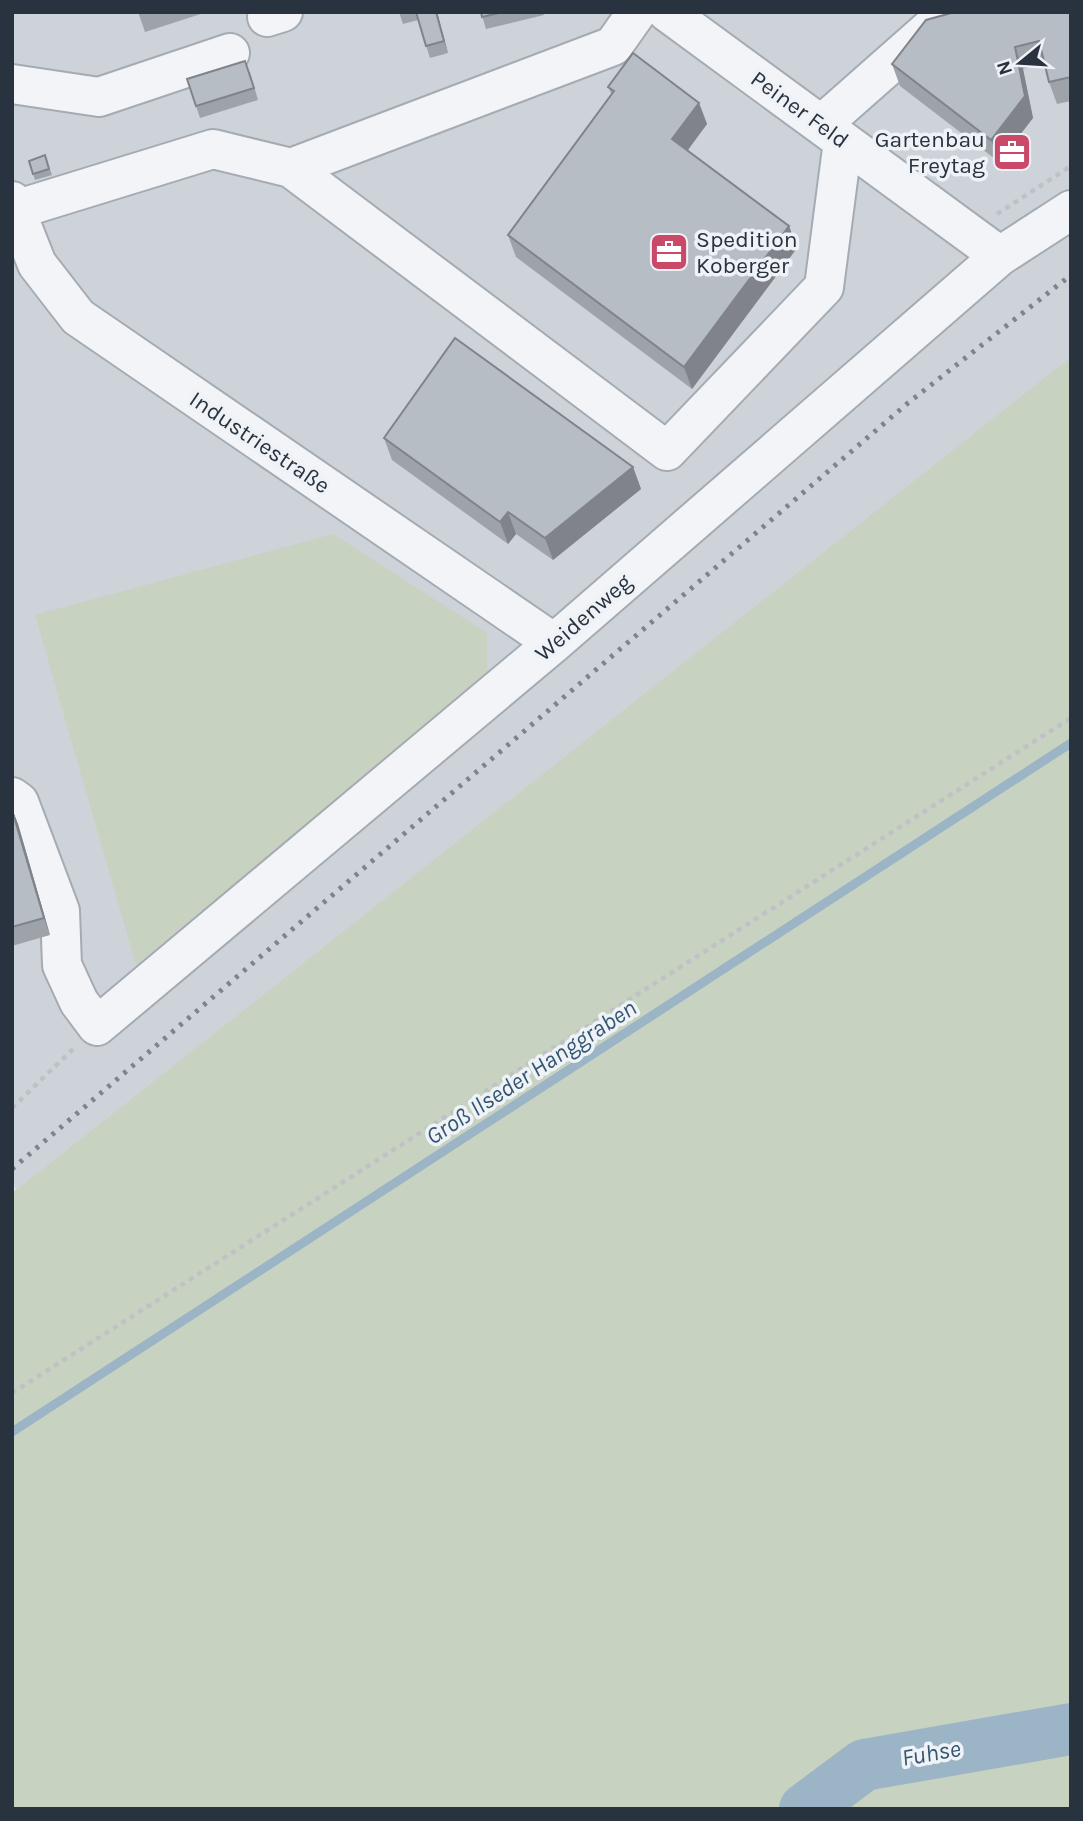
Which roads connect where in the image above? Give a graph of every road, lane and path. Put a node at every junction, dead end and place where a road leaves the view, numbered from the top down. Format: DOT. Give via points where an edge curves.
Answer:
graph roads {
  1 [pos="637,12"];
  2 [pos="667,12"];
  3 [pos="949,12"];
  4 [pos="230,53"];
  5 [pos="12,83"];
  6 [pos="832,133"];
  7 [pos="291,168"];
  8 [pos="14,206"];
  9 [pos="1071,211"];
  10 [pos="1000,256"];
  11 [pos="554,643"];
  12 [pos="1071,718"];
  13 [pos="12,797"];
  14 [pos="97,1026"];
  15 [pos="12,1108"];
  16 [pos="12,1393"];
  1 -- 7 [label="street" via="613,46"];
  2 -- 6 [label="street, Peiner Feld"];
  3 -- 6 [label="street"];
  4 -- 5 [label="street" via="99,97"];
  6 -- 7 [label="street" via="824,287 667,451"];
  6 -- 10 [label="street, Peiner Feld"];
  7 -- 8 [label="street" via="213,149"];
  8 -- 11 [label="street, Industriestraße" via="37,264 78,317"];
  9 -- 10 [label="street, Weidenweg"];
  10 -- 11 [label="street, Weidenweg"];
  11 -- 14 [label="street, Weidenweg"];
  12 -- 16 [label="path"];
  13 -- 14 [label="street" via="19,802 60,911 61,965"];
  14 -- 15 [label="path"];
}
